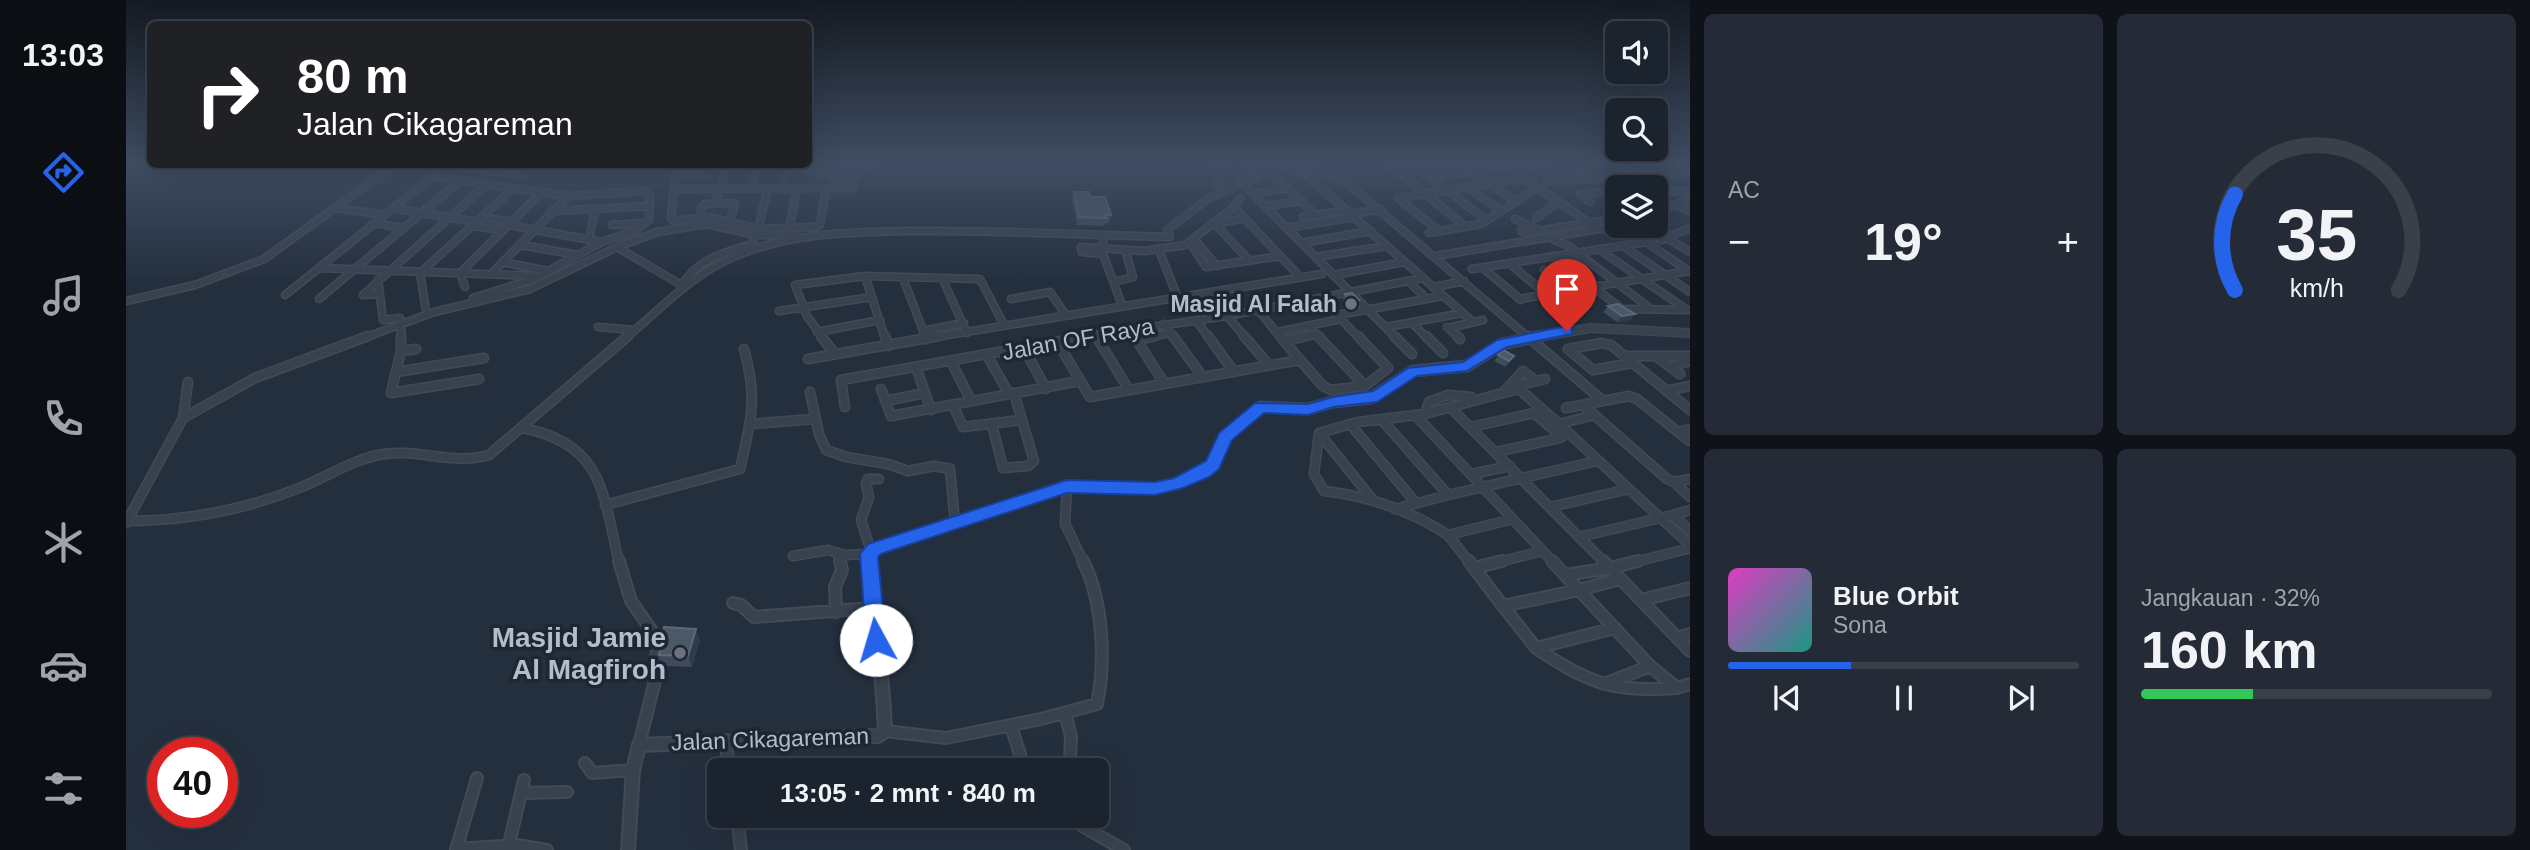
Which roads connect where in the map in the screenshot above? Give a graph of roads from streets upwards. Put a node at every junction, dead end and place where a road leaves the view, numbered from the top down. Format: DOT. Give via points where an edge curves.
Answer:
graph roads {
  1 [pos="1302,201"];
  2 [pos="344,202"];
  3 [pos="401,202"];
  4 [pos="434,202"];
  5 [pos="467,202"];
  6 [pos="499,202"];
  7 [pos="532,202"];
  8 [pos="562,202"];
  9 [pos="650,202"];
  10 [pos="673,202"];
  11 [pos="765,202"];
  12 [pos="794,202"];
  13 [pos="823,202"];
  14 [pos="1204,202"];
  15 [pos="1238,202"];
  16 [pos="1262,202"];
  17 [pos="1297,202"];
  18 [pos="1337,202"];
  19 [pos="1371,202"];
  20 [pos="1401,202"];
  21 [pos="1431,202"];
  22 [pos="1462,202"];
  23 [pos="1488,202"];
  24 [pos="1516,202"];
  25 [pos="1555,202"];
  26 [pos="1557,202"];
  27 [pos="1686,202"];
  28 [pos="716,203"];
  29 [pos="650,206"];
  30 [pos="1266,206"];
  31 [pos="1679,206"];
  32 [pos="1234,207"];
  33 [pos="336,208"];
  34 [pos="393,208"];
  35 [pos="595,209"];
  36 [pos="1381,209"];
  37 [pos="1668,209"];
  38 [pos="552,211"];
  39 [pos="1502,211"];
  40 [pos="1690,211"];
  41 [pos="421,212"];
  42 [pos="1351,214"];
  43 [pos="385,215"];
  44 [pos="1316,215"];
  45 [pos="449,217"];
  46 [pos="702,217"];
  47 [pos="1245,218"];
  48 [pos="1536,218"];
  49 [pos="1515,219"];
  50 [pos="1486,220"];
  51 [pos="1605,220"];
  52 [pos="730,221"];
  53 [pos="477,222"];
  54 [pos="648,222"];
  55 [pos="375,223"];
  56 [pos="1214,223"];
  57 [pos="1591,223"];
  58 [pos="623,224"];
  59 [pos="1311,224"];
  60 [pos="612,225"];
  61 [pos="508,226"];
  62 [pos="1462,227"];
  63 [pos="403,228"];
  64 [pos="1287,228"];
  65 [pos="1605,228"];
  66 [pos="789,229"];
  67 [pos="1598,229"];
  68 [pos="535,230"];
  69 [pos="1370,231"];
  70 [pos="1439,231"];
  71 [pos="1688,231"];
  72 [pos="757,232"];
  73 [pos="1429,233"];
  74 [pos="810,235"];
  75 [pos="1546,235"];
  76 [pos="1562,235"];
  77 [pos="620,236"];
  78 [pos="1103,236"];
  79 [pos="1119,236"];
  80 [pos="589,240"];
  81 [pos="1657,240"];
  82 [pos="1192,241"];
  83 [pos="603,242"];
  84 [pos="1301,243"];
  85 [pos="521,245"];
  86 [pos="1569,245"];
  87 [pos="1387,246"];
  88 [pos="1623,246"];
  89 [pos="617,247"];
  90 [pos="1122,250"];
  91 [pos="1159,250"];
  92 [pos="1600,250"];
  93 [pos="1104,251"];
  94 [pos="1690,251"];
  95 [pos="1579,253"];
  96 [pos="578,255"];
  97 [pos="1280,256"];
  98 [pos="1435,256"];
  99 [pos="1553,256"];
  100 [pos="1315,257"];
  101 [pos="1250,261"];
  102 [pos="1587,261"];
  103 [pos="502,262"];
  104 [pos="1405,262"];
  105 [pos="1509,263"];
  106 [pos="1563,264"];
  107 [pos="318,268"];
  108 [pos="1483,268"];
  109 [pos="1472,269"];
  110 [pos="354,270"];
  111 [pos="1544,270"];
  112 [pos="388,271"];
  113 [pos="548,271"];
  114 [pos="1689,272"];
  115 [pos="420,273"];
  116 [pos="1574,273"];
  117 [pos="491,274"];
  118 [pos="1322,274"];
  119 [pos="1333,275"];
  120 [pos="1665,275"];
  121 [pos="540,276"];
  122 [pos="865,276"];
  123 [pos="1300,277"];
  124 [pos="1553,277"];
  125 [pos="903,278"];
  126 [pos="1423,278"];
  127 [pos="1641,279"];
  128 [pos="378,280"];
  129 [pos="463,280"];
  130 [pos="943,280"];
  131 [pos="1408,281"];
  132 [pos="1464,281"];
  133 [pos="1114,282"];
  134 [pos="1617,282"];
  135 [pos="683,286"];
  136 [pos="1434,287"];
  137 [pos="1592,287"];
  138 [pos="1572,290"];
  139 [pos="1350,292"];
  140 [pos="1690,292"];
  141 [pos="285,295"];
  142 [pos="380,295"];
  143 [pos="1547,295"];
  144 [pos="1177,296"];
  145 [pos="1443,296"];
  146 [pos="872,297"];
  147 [pos="1321,298"];
  148 [pos="126,299"];
  149 [pos="319,299"];
  150 [pos="1012,299"];
  151 [pos="1427,299"];
  152 [pos="1122,305"];
  153 [pos="803,308"];
  154 [pos="1367,309"];
  155 [pos="1651,309"];
  156 [pos="1258,310"];
  157 [pos="1689,310"];
  158 [pos="426,311"];
  159 [pos="779,311"];
  160 [pos="1463,313"];
  161 [pos="1065,314"];
  162 [pos="1227,316"];
  163 [pos="1339,317"];
  164 [pos="1438,319"];
  165 [pos="880,320"];
  166 [pos="1196,320"];
  167 [pos="1483,320"];
  168 [pos="1473,322"];
  169 [pos="401,323"];
  170 [pos="964,323"];
  171 [pos="1412,323"];
  172 [pos="1164,324"];
  173 [pos="1004,325"];
  174 [pos="1309,326"];
  175 [pos="598,327"];
  176 [pos="1386,327"];
  177 [pos="1448,328"];
  178 [pos="1129,329"];
  179 [pos="635,330"];
  180 [pos="923,331"];
  181 [pos="817,332"];
  182 [pos="1278,332"];
  183 [pos="967,333"];
  184 [pos="1170,333"];
  185 [pos="1317,334"];
  186 [pos="1690,334"];
  187 [pos="1096,336"];
  188 [pos="1460,339"];
  189 [pos="1528,339"];
  190 [pos="926,340"];
  191 [pos="1136,340"];
  192 [pos="1286,341"];
  193 [pos="1058,344"];
  194 [pos="888,346"];
  195 [pos="1024,348"];
  196 [pos="416,349"];
  197 [pos="744,349"];
  198 [pos="401,351"];
  199 [pos="1443,353"];
  200 [pos="835,354"];
  201 [pos="1412,354"];
  202 [pos="987,355"];
  203 [pos="1624,356"];
  204 [pos="1655,356"];
  205 [pos="484,358"];
  206 [pos="1690,358"];
  207 [pos="807,359"];
  208 [pos="1300,360"];
  209 [pos="951,361"];
  210 [pos="1632,363"];
  211 [pos="1269,366"];
  212 [pos="1671,366"];
  213 [pos="916,367"];
  214 [pos="396,372"];
  215 [pos="1234,372"];
  216 [pos="1680,374"];
  217 [pos="1202,376"];
  218 [pos="478,379"];
  219 [pos="1080,381"];
  220 [pos="188,382"];
  221 [pos="1164,383"];
  222 [pos="1517,385"];
  223 [pos="1365,386"];
  224 [pos="1690,386"];
  225 [pos="881,389"];
  226 [pos="1045,389"];
  227 [pos="1129,390"];
  228 [pos="1667,391"];
  229 [pos="810,392"];
  230 [pos="925,393"];
  231 [pos="1011,394"];
  232 [pos="1474,398"];
  233 [pos="885,401"];
  234 [pos="971,401"];
  235 [pos="1602,401"];
  236 [pos="953,405"];
  237 [pos="1583,405"];
  238 [pos="845,407"];
  239 [pos="1450,407"];
  240 [pos="1566,408"];
  241 [pos="931,410"];
  242 [pos="1690,410"];
  243 [pos="1545,411"];
  244 [pos="1534,413"];
  245 [pos="1425,414"];
  246 [pos="1415,415"];
  247 [pos="1594,415"];
  248 [pos="183,418"];
  249 [pos="814,419"];
  250 [pos="1021,420"];
  251 [pos="1382,420"];
  252 [pos="751,424"];
  253 [pos="1350,424"];
  254 [pos="1559,424"];
  255 [pos="992,425"];
  256 [pos="1471,427"];
  257 [pos="523,428"];
  258 [pos="1690,429"];
  259 [pos="1678,432"];
  260 [pos="1319,433"];
  261 [pos="1572,436"];
  262 [pos="1559,438"];
  263 [pos="1690,441"];
  264 [pos="1496,452"];
  265 [pos="1597,461"];
  266 [pos="1510,467"];
  267 [pos="1472,474"];
  268 [pos="1521,478"];
  269 [pos="879,479"];
  270 [pos="1690,479"];
  271 [pos="1674,482"];
  272 [pos="1067,486"];
  273 [pos="1481,486"];
  274 [pos="1629,489"];
  275 [pos="1448,495"];
  276 [pos="1690,497"];
  277 [pos="1415,502"];
  278 [pos="1375,504"];
  279 [pos="605,505"];
  280 [pos="1550,507"];
  281 [pos="1395,509"];
  282 [pos="1690,510"];
  283 [pos="1673,514"];
  284 [pos="1662,517"];
  285 [pos="1513,519"];
  286 [pos="127,522"];
  287 [pos="955,523"];
  288 [pos="1688,527"];
  289 [pos="1448,535"];
  290 [pos="1579,537"];
  291 [pos="1690,547"];
  292 [pos="1542,551"];
  293 [pos="838,553"];
  294 [pos="870,553"];
  295 [pos="793,556"];
  296 [pos="1474,568"];
  297 [pos="1610,568"];
  298 [pos="1565,575"];
  299 [pos="1620,579"];
  300 [pos="1690,588"];
  301 [pos="1579,590"];
  302 [pos="1642,600"];
  303 [pos="733,603"];
  304 [pos="1503,606"];
  305 [pos="873,608"];
  306 [pos="836,612"];
  307 [pos="1615,628"];
  308 [pos="1690,634"];
  309 [pos="1677,638"];
  310 [pos="1536,648"];
  311 [pos="1690,651"];
  312 [pos="1650,666"];
  313 [pos="1605,684"];
  314 [pos="1690,684"];
  315 [pos="1677,688"];
  316 [pos="1065,713"];
  317 [pos="1011,726"];
  318 [pos="885,731"];
  319 [pos="725,740"];
  320 [pos="639,745"];
  321 [pos="728,758"];
  322 [pos="1021,758"];
  323 [pos="1070,758"];
  324 [pos="585,763"];
  325 [pos="633,770"];
  326 [pos="477,778"];
  327 [pos="524,780"];
  328 [pos="567,792"];
  329 [pos="521,793"];
  330 [pos="738,828"];
  331 [pos="1086,828"];
  332 [pos="509,848"];
  333 [pos="456,850"];
  334 [pos="547,850"];
  335 [pos="628,850"];
  336 [pos="741,850"];
  337 [pos="1124,850"];
  1 -- 44 [label="street"];
  2 -- 33 [label="street"];
  3 -- 34 [label="street"];
  4 -- 41 [label="street"];
  5 -- 45 [label="street"];
  6 -- 53 [label="street"];
  7 -- 61 [label="street"];
  8 -- 38 [label="street"];
  9 -- 29 [label="street"];
  10 -- 46 [label="street" via="672,220"];
  11 -- 72 [label="street"];
  12 -- 66 [label="street"];
  13 -- 66 [label="street" via="820,225"];
  14 -- 79 [label="street" via="1167,230 1170,237"];
  15 -- 32 [label="street"];
  16 -- 30 [label="street"];
  17 -- 30 [label="street"];
  18 -- 42 [label="street"];
  19 -- 36 [label="street"];
  20 -- 70 [label="street"];
  21 -- 62 [label="street"];
  22 -- 50 [label="street"];
  23 -- 39 [label="street"];
  24 -- 39 [label="street"];
  25 -- 48 [label="street"];
  26 -- 57 [label="street"];
  27 -- 31 [label="street"];
  28 -- 46 [label="street" via="702,205"];
  28 -- 52 [label="street" via="736,204"];
  29 -- 35 [label="street"];
  29 -- 54 [label="street"];
  30 -- 64 [label="street"];
  31 -- 37 [label="street"];
  31 -- 40 [label="street"];
  32 -- 47 [label="street"];
  32 -- 56 [label="street"];
  33 -- 43 [label="street"];
  33 -- 148 [label="street" via="281,249 249,266 195,285"];
  34 -- 41 [label="street"];
  34 -- 43 [label="street"];
  35 -- 38 [label="street"];
  35 -- 80 [label="street"];
  36 -- 42 [label="street"];
  36 -- 98 [label="street"];
  38 -- 68 [label="street"];
  39 -- 50 [label="street"];
  41 -- 45 [label="street"];
  41 -- 63 [label="street"];
  42 -- 44 [label="street"];
  42 -- 59 [label="street"];
  42 -- 69 [label="street"];
  43 -- 55 [label="street"];
  44 -- 59 [label="street" via="1301,215"];
  45 -- 53 [label="street"];
  45 -- 112 [label="street"];
  46 -- 52 [label="street"];
  47 -- 56 [label="street"];
  47 -- 97 [label="street"];
  49 -- 75 [label="street" via="1526,224 1523,232"];
  50 -- 62 [label="street"];
  51 -- 57 [label="street"];
  52 -- 72 [label="street"];
  53 -- 61 [label="street"];
  53 -- 61 [label="street"];
  53 -- 115 [label="street"];
  54 -- 58 [label="street"];
  54 -- 77 [label="street"];
  55 -- 63 [label="street"];
  55 -- 107 [label="street"];
  56 -- 82 [label="street"];
  56 -- 101 [label="street"];
  57 -- 67 [label="street"];
  57 -- 75 [label="street"];
  58 -- 60 [label="street"];
  58 -- 77 [label="street"];
  59 -- 64 [label="street"];
  61 -- 68 [label="street"];
  61 -- 129 [label="street"];
  62 -- 70 [label="street"];
  63 -- 110 [label="street"];
  64 -- 84 [label="street"];
  65 -- 67 [label="street"];
  66 -- 72 [label="street"];
  67 -- 76 [label="street"];
  68 -- 80 [label="street"];
  68 -- 85 [label="street"];
  69 -- 84 [label="street"];
  69 -- 87 [label="street"];
  70 -- 73 [label="street"];
  71 -- 81 [label="street"];
  72 -- 74 [label="street"];
  72 -- 89 [label="street" via="698,224 657,232"];
  72 -- 135 [label="street" via="752,244 699,265 685,277"];
  74 -- 78 [label="street" via="971,230"];
  74 -- 135 [label="street" via="724,261"];
  75 -- 76 [label="street"];
  75 -- 86 [label="street"];
  75 -- 98 [label="street"];
  76 -- 86 [label="street"];
  77 -- 83 [label="street"];
  78 -- 79 [label="street"];
  78 -- 93 [label="street"];
  79 -- 90 [label="street"];
  80 -- 83 [label="street"];
  81 -- 88 [label="street"];
  81 -- 94 [label="street"];
  81 -- 114 [label="street"];
  82 -- 91 [label="street"];
  82 -- 101 [label="street" via="1203,266"];
  83 -- 96 [label="street"];
  84 -- 100 [label="street"];
  85 -- 96 [label="street"];
  85 -- 103 [label="street"];
  86 -- 95 [label="street"];
  87 -- 100 [label="street"];
  87 -- 104 [label="street"];
  88 -- 92 [label="street"];
  88 -- 120 [label="street"];
  89 -- 135 [label="street"];
  89 -- 169 [label="street" via="509,296"];
  90 -- 91 [label="street"];
  90 -- 93 [label="street"];
  90 -- 133 [label="street" via="1133,277"];
  91 -- 144 [label="street"];
  92 -- 95 [label="street"];
  92 -- 127 [label="street"];
  93 -- 133 [label="street"];
  95 -- 99 [label="street"];
  95 -- 102 [label="street"];
  96 -- 113 [label="street"];
  97 -- 101 [label="street"];
  97 -- 123 [label="street"];
  98 -- 132 [label="street"];
  99 -- 105 [label="street"];
  99 -- 106 [label="street"];
  100 -- 119 [label="street"];
  102 -- 106 [label="street"];
  102 -- 134 [label="street"];
  103 -- 113 [label="street"];
  103 -- 117 [label="street"];
  104 -- 119 [label="street"];
  104 -- 126 [label="street"];
  105 -- 108 [label="street"];
  105 -- 143 [label="street"];
  106 -- 116 [label="street"];
  107 -- 110 [label="street"];
  107 -- 141 [label="street"];
  108 -- 109 [label="street"];
  108 -- 143 [label="street" via="1521,300"];
  110 -- 112 [label="street"];
  110 -- 149 [label="street"];
  111 -- 124 [label="street"];
  112 -- 115 [label="street"];
  112 -- 128 [label="street"];
  113 -- 121 [label="street"];
  114 -- 120 [label="street"];
  115 -- 129 [label="street"];
  115 -- 158 [label="street"];
  116 -- 124 [label="street"];
  116 -- 137 [label="street"];
  117 -- 121 [label="street"];
  117 -- 129 [label="street"];
  118 -- 123 [label="street"];
  119 -- 139 [label="street"];
  120 -- 127 [label="street"];
  120 -- 140 [label="street"];
  121 -- 158 [label="street"];
  122 -- 125 [label="street"];
  122 -- 146 [label="street"];
  122 -- 153 [label="street" via="795,285"];
  123 -- 144 [label="street"];
  124 -- 138 [label="street"];
  125 -- 130 [label="street"];
  125 -- 180 [label="street"];
  126 -- 131 [label="street, Jalan OF Raya"];
  126 -- 136 [label="street"];
  127 -- 134 [label="street"];
  127 -- 157 [label="street"];
  128 -- 142 [label="street"];
  128 -- 142 [label="street" via="363,295"];
  130 -- 170 [label="street"];
  130 -- 173 [label="street" via="980,279"];
  131 -- 139 [label="street, Jalan OF Raya"];
  131 -- 151 [label="street"];
  132 -- 136 [label="street"];
  132 -- 189 [label="street"];
  133 -- 152 [label="street"];
  134 -- 137 [label="street"];
  134 -- 155 [label="street"];
  135 -- 179 [label="street"];
  136 -- 145 [label="street"];
  137 -- 138 [label="street"];
  137 -- 155 [label="street" via="1622,309"];
  138 -- 143 [label="street"];
  139 -- 147 [label="street, Jalan OF Raya"];
  139 -- 154 [label="street"];
  142 -- 158 [label="street" via="384,321"];
  144 -- 152 [label="street"];
  145 -- 151 [label="street"];
  145 -- 160 [label="street"];
  146 -- 153 [label="street"];
  146 -- 165 [label="street"];
  147 -- 156 [label="street, Jalan OF Raya"];
  147 -- 163 [label="street"];
  150 -- 161 [label="street" via="1050,292"];
  151 -- 154 [label="street"];
  152 -- 161 [label="street"];
  153 -- 159 [label="street"];
  153 -- 181 [label="street"];
  154 -- 163 [label="street"];
  154 -- 176 [label="street"];
  155 -- 157 [label="street"];
  156 -- 162 [label="street, Jalan OF Raya"];
  156 -- 182 [label="street"];
  160 -- 164 [label="street"];
  160 -- 168 [label="street"];
  161 -- 173 [label="street"];
  162 -- 166 [label="street, Jalan OF Raya"];
  162 -- 211 [label="street"];
  163 -- 174 [label="street"];
  163 -- 223 [label="street" via="1388,367"];
  164 -- 171 [label="street"];
  164 -- 177 [label="street"];
  165 -- 181 [label="street"];
  165 -- 194 [label="street"];
  166 -- 172 [label="street, Jalan OF Raya"];
  166 -- 215 [label="street"];
  167 -- 168 [label="street"];
  168 -- 177 [label="street"];
  169 -- 198 [label="street"];
  169 -- 248 [label="street" via="255,378"];
  170 -- 180 [label="street"];
  170 -- 183 [label="street"];
  171 -- 176 [label="street"];
  171 -- 199 [label="street"];
  172 -- 178 [label="street, Jalan OF Raya"];
  172 -- 184 [label="street"];
  173 -- 183 [label="street"];
  174 -- 182 [label="street"];
  174 -- 185 [label="street"];
  175 -- 179 [label="street"];
  176 -- 201 [label="street"];
  177 -- 188 [label="street"];
  178 -- 187 [label="street, Jalan OF Raya"];
  178 -- 191 [label="street"];
  179 -- 257 [label="street"];
  180 -- 190 [label="street"];
  181 -- 200 [label="street"];
  182 -- 192 [label="street"];
  183 -- 190 [label="street"];
  184 -- 191 [label="street"];
  184 -- 217 [label="street"];
  185 -- 192 [label="street"];
  185 -- 223 [label="street"];
  186 -- 189 [label="street" via="1591,328"];
  187 -- 193 [label="street, Jalan OF Raya"];
  187 -- 227 [label="street"];
  189 -- 235 [label="street"];
  189 -- 272 [label="street" via="1494,347 1467,366 1413,372 1377,396 1308,409 1256,409 1225,437 1213,465 1177,484 1155,488"];
  190 -- 194 [label="street"];
  191 -- 221 [label="street"];
  192 -- 208 [label="street"];
  193 -- 195 [label="street, Jalan OF Raya"];
  193 -- 219 [label="street"];
  194 -- 200 [label="street"];
  195 -- 202 [label="street, Jalan OF Raya"];
  195 -- 226 [label="street"];
  196 -- 198 [label="street"];
  197 -- 252 [label="street" via="750,371"];
  198 -- 214 [label="street"];
  200 -- 207 [label="street"];
  202 -- 209 [label="street, Jalan OF Raya"];
  202 -- 231 [label="street"];
  203 -- 204 [label="street"];
  203 -- 210 [label="street"];
  203 -- 210 [label="street" via="1606,344 1568,349 1593,370"];
  204 -- 206 [label="street"];
  204 -- 212 [label="street"];
  205 -- 214 [label="street"];
  206 -- 212 [label="street"];
  208 -- 211 [label="street"];
  208 -- 223 [label="street" via="1327,389"];
  209 -- 213 [label="street, Jalan OF Raya"];
  209 -- 234 [label="street"];
  210 -- 228 [label="street"];
  211 -- 215 [label="street"];
  212 -- 216 [label="street"];
  213 -- 230 [label="street"];
  213 -- 238 [label="street, Jalan OF Raya" via="841,380"];
  214 -- 218 [label="street" via="391,393"];
  215 -- 217 [label="street"];
  217 -- 221 [label="street"];
  219 -- 226 [label="street"];
  219 -- 227 [label="street" via="1090,397"];
  220 -- 248 [label="street"];
  221 -- 227 [label="street"];
  222 -- 222 [label="street" via="1540,380 1523,371"];
  222 -- 232 [label="street" via="1503,393"];
  222 -- 243 [label="street"];
  224 -- 228 [label="street"];
  225 -- 233 [label="street"];
  226 -- 231 [label="street"];
  228 -- 242 [label="street"];
  229 -- 249 [label="street"];
  230 -- 233 [label="street"];
  230 -- 241 [label="street"];
  231 -- 234 [label="street"];
  231 -- 250 [label="street"];
  232 -- 239 [label="street"];
  232 -- 245 [label="street" via="1441,397 1429,402"];
  233 -- 241 [label="street" via="891,416"];
  234 -- 236 [label="street"];
  235 -- 237 [label="street"];
  235 -- 259 [label="street" via="1633,397"];
  236 -- 241 [label="street"];
  236 -- 255 [label="street" via="963,427"];
  237 -- 240 [label="street"];
  237 -- 247 [label="street"];
  239 -- 245 [label="street"];
  239 -- 256 [label="street"];
  243 -- 244 [label="street"];
  243 -- 254 [label="street"];
  244 -- 256 [label="street"];
  244 -- 262 [label="street"];
  245 -- 246 [label="street"];
  246 -- 251 [label="street"];
  246 -- 267 [label="street"];
  247 -- 254 [label="street"];
  247 -- 271 [label="street"];
  248 -- 286 [label="street"];
  249 -- 252 [label="street"];
  249 -- 287 [label="street" via="827,450 838,456 895,463 908,471 947,467"];
  250 -- 255 [label="street"];
  250 -- 255 [label="street" via="1034,461 1028,466 1003,468"];
  251 -- 253 [label="street"];
  251 -- 275 [label="street"];
  252 -- 279 [label="street" via="740,469 733,473"];
  253 -- 260 [label="street"];
  253 -- 277 [label="street"];
  254 -- 261 [label="street"];
  256 -- 264 [label="street"];
  257 -- 279 [label="street" via="569,443 580,453 598,482"];
  257 -- 286 [label="street" via="480,458 372,456 253,503 157,522"];
  258 -- 259 [label="street"];
  259 -- 263 [label="street"];
  260 -- 278 [label="street"];
  260 -- 278 [label="street" via="1314,474 1320,487 1327,493 1357,495"];
  261 -- 262 [label="street"];
  261 -- 265 [label="street"];
  262 -- 264 [label="street"];
  264 -- 266 [label="street"];
  265 -- 268 [label="street"];
  265 -- 274 [label="street"];
  266 -- 267 [label="street"];
  266 -- 268 [label="street"];
  267 -- 273 [label="street"];
  268 -- 273 [label="street"];
  268 -- 280 [label="street"];
  269 -- 294 [label="street" via="866,482 869,497 861,520"];
  270 -- 271 [label="street"];
  271 -- 276 [label="street"];
  272 -- 287 [label="street"];
  272 -- 316 [label="street" via="1065,524 1092,579 1102,681 1097,704"];
  273 -- 275 [label="street"];
  273 -- 285 [label="street"];
  274 -- 280 [label="street"];
  274 -- 284 [label="street"];
  275 -- 277 [label="street"];
  277 -- 281 [label="street"];
  278 -- 281 [label="street"];
  279 -- 320 [label="street" via="629,599 658,647"];
  280 -- 290 [label="street"];
  281 -- 289 [label="street"];
  282 -- 283 [label="street"];
  283 -- 284 [label="street"];
  283 -- 288 [label="street"];
  284 -- 290 [label="street"];
  284 -- 291 [label="street"];
  285 -- 289 [label="street"];
  285 -- 292 [label="street"];
  287 -- 294 [label="street"];
  289 -- 296 [label="street"];
  290 -- 297 [label="street"];
  291 -- 297 [label="street"];
  292 -- 296 [label="street"];
  292 -- 298 [label="street"];
  293 -- 294 [label="street"];
  293 -- 295 [label="street" via="828,550"];
  293 -- 306 [label="street" via="842,570 835,587"];
  294 -- 305 [label="street, Jalan Cikagareman"];
  296 -- 304 [label="street"];
  297 -- 298 [label="street"];
  297 -- 299 [label="street"];
  298 -- 301 [label="street"];
  299 -- 301 [label="street"];
  299 -- 302 [label="street"];
  300 -- 302 [label="street"];
  301 -- 304 [label="street"];
  301 -- 307 [label="street"];
  302 -- 309 [label="street"];
  303 -- 306 [label="street" via="754,617"];
  304 -- 310 [label="street"];
  305 -- 306 [label="street"];
  305 -- 318 [label="street, Jalan Cikagareman"];
  307 -- 310 [label="street"];
  307 -- 312 [label="street"];
  308 -- 309 [label="street"];
  309 -- 311 [label="street"];
  310 -- 313 [label="street" via="1580,677"];
  312 -- 313 [label="street"];
  312 -- 315 [label="street"];
  313 -- 315 [label="street"];
  314 -- 315 [label="street"];
  316 -- 317 [label="street"];
  316 -- 323 [label="street"];
  317 -- 318 [label="street" via="946,738"];
  317 -- 322 [label="street"];
  318 -- 319 [label="street, Jalan Cikagareman" via="878,736"];
  319 -- 320 [label="street, Jalan Cikagareman"];
  319 -- 321 [label="street"];
  320 -- 325 [label="street"];
  324 -- 325 [label="street" via="592,773"];
  325 -- 335 [label="street"];
  326 -- 333 [label="street"];
  327 -- 329 [label="street"];
  328 -- 329 [label="street"];
  329 -- 332 [label="street"];
  330 -- 336 [label="street"];
  331 -- 337 [label="street"];
  332 -- 333 [label="street"];
  332 -- 334 [label="street"];
}
